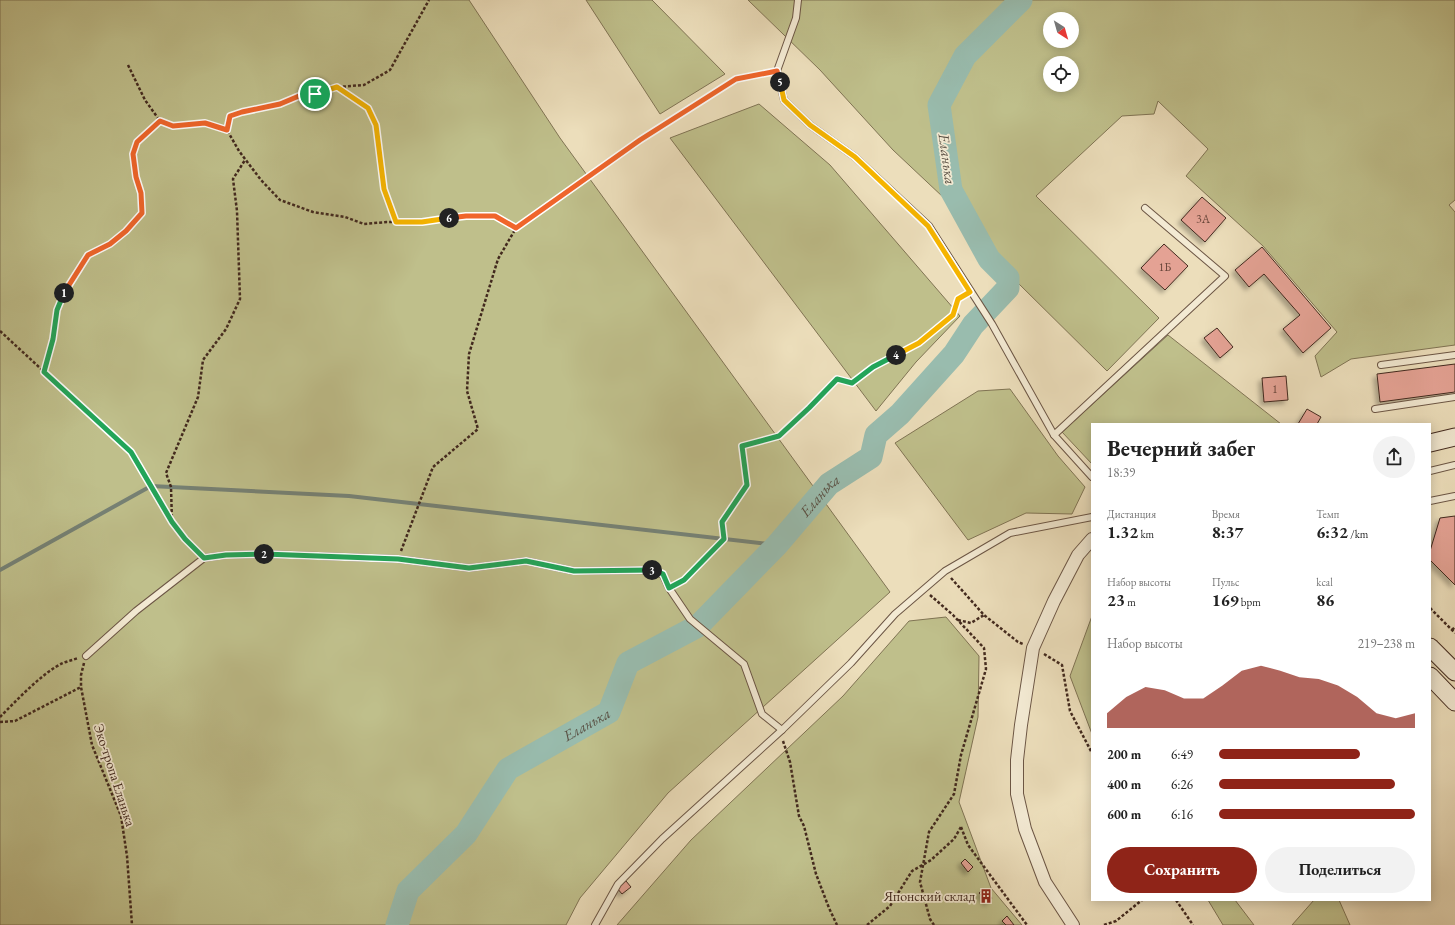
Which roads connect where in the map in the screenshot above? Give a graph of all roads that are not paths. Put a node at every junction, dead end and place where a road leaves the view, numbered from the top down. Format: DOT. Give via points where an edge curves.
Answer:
graph roads {
  1 [pos="798,0"];
  2 [pos="1145,208"];
  3 [pos="1455,355"];
  4 [pos="1381,365"];
  5 [pos="1455,397"];
  6 [pos="1375,409"];
  7 [pos="1054,435"];
  8 [pos="1455,437"];
  9 [pos="1431,444"];
  10 [pos="1455,465"];
  11 [pos="1431,471"];
  12 [pos="1091,476"];
  13 [pos="1455,496"];
  14 [pos="1431,501"];
  15 [pos="1091,517"];
  16 [pos="1091,540"];
  17 [pos="1431,648"];
  18 [pos="86,656"];
  19 [pos="1455,672"];
  20 [pos="1431,677"];
  21 [pos="1455,702"];
  22 [pos="782,730"];
  23 [pos="595,925"];
  24 [pos="1073,925"];
  1 -- 7 [label="lane" via="796,18 777,71 784,100 810,125 855,157 928,226 992,324"];
  2 -- 7 [label="lane" via="1225,276"];
  3 -- 4 [label="lane"];
  5 -- 6 [label="lane"];
  7 -- 12 [label="lane"];
  8 -- 9 [label="main road"];
  10 -- 11 [label="lane"];
  13 -- 14 [label="lane"];
  15 -- 22 [label="lane" via="1010,533 945,571 895,614 851,663"];
  16 -- 24 [label="street" via="1078,555 1033,648 1017,760 1017,794 1025,830 1045,882"];
  17 -- 19 [label="main road"];
  18 -- 22 [label="lane" via="136,611 204,558 266,554 398,559 469,568 526,561 574,571 654,570 663,574 669,588 690,619 744,664 762,714"];
  20 -- 21 [label="main road"];
  22 -- 23 [label="lane" via="662,839 618,884"];
}
